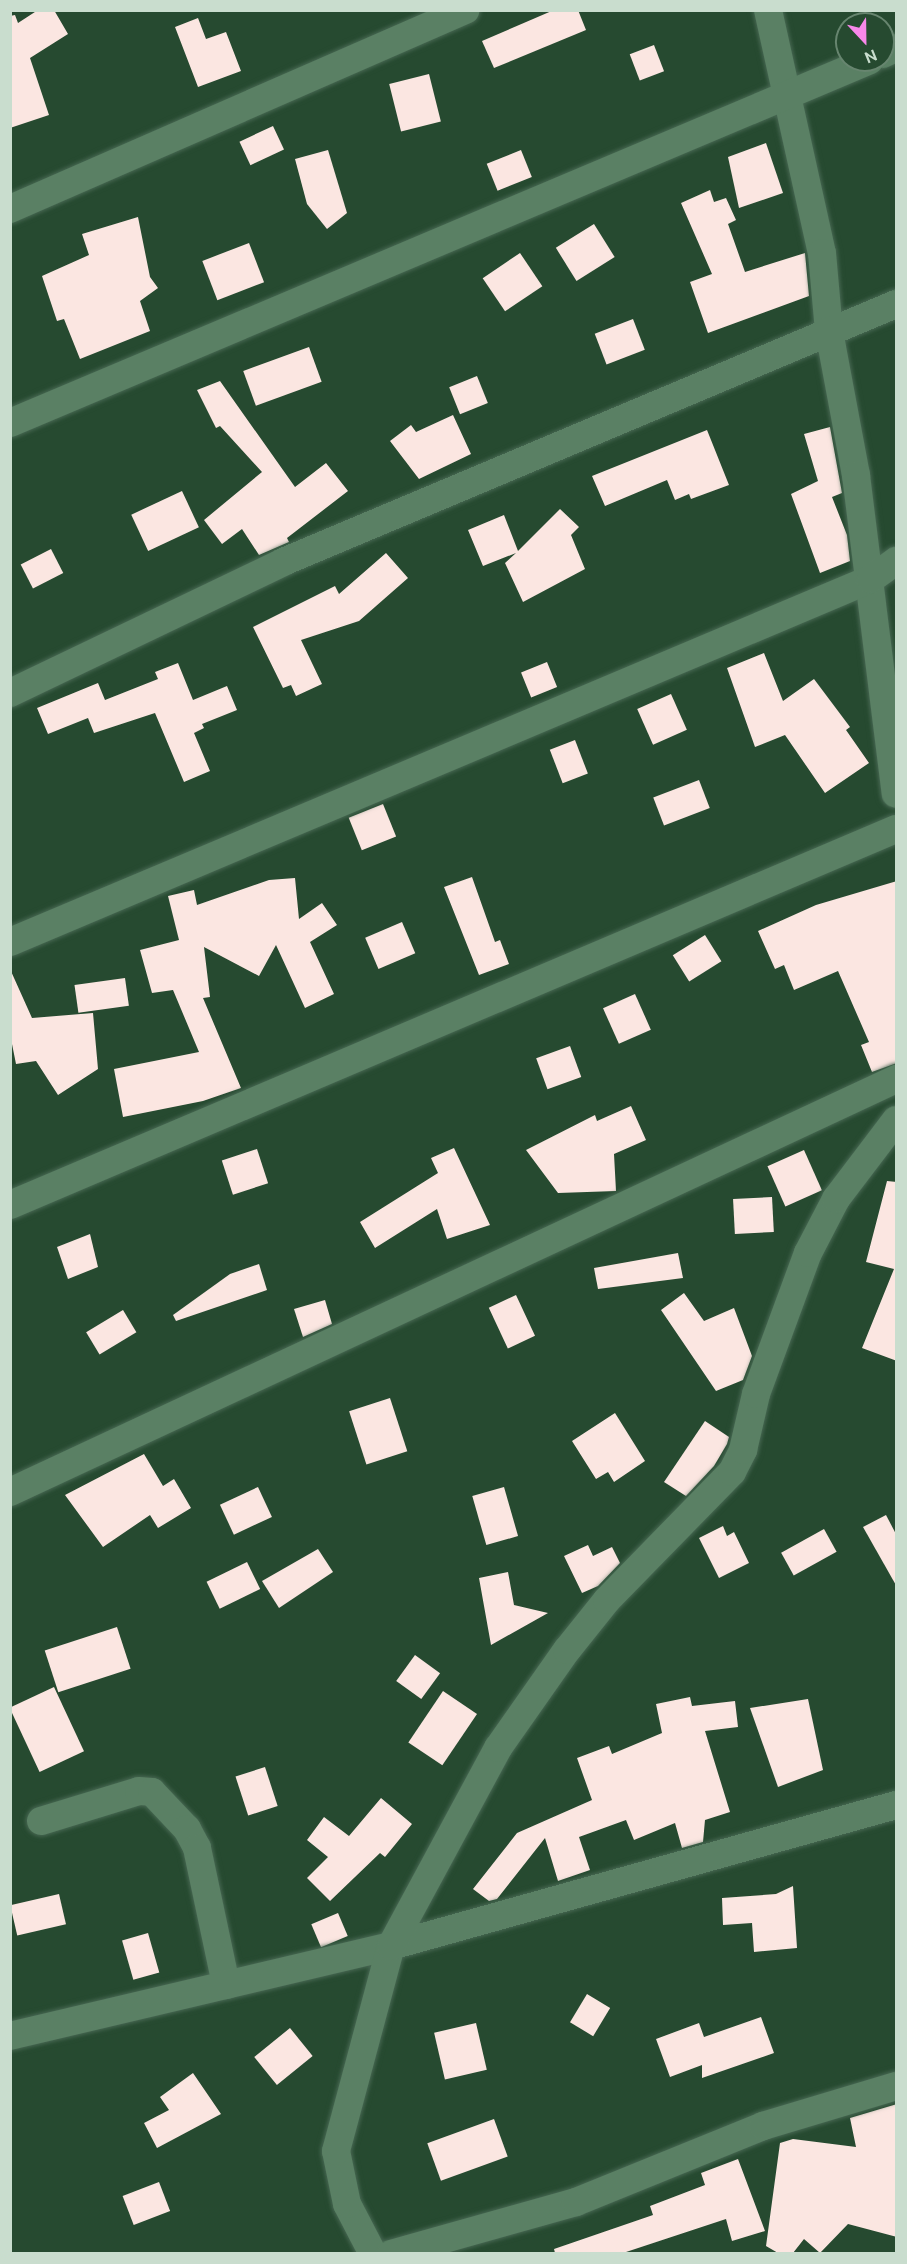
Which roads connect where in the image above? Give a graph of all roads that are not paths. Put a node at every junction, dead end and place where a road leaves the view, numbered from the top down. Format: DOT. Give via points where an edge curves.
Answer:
graph roads {
  1 [pos="465,10"];
  2 [pos="768,10"];
  3 [pos="843,72"];
  4 [pos="788,97"];
  5 [pos="10,209"];
  6 [pos="897,304"];
  7 [pos="829,331"];
  8 [pos="10,423"];
  9 [pos="897,561"];
  10 [pos="871,579"];
  11 [pos="10,693"];
  12 [pos="897,794"];
  13 [pos="897,829"];
  14 [pos="10,942"];
  15 [pos="897,1079"];
  16 [pos="897,1120"];
  17 [pos="10,1205"];
  18 [pos="10,1492"];
  19 [pos="897,1805"];
  20 [pos="41,1821"];
  21 [pos="391,1946"];
  22 [pos="226,1985"];
  23 [pos="10,2036"];
  24 [pos="897,2086"];
  25 [pos="373,2253"];
  26 [pos="391,2253"];
  1 -- 5 [label="street"];
  2 -- 4 [label="street"];
  3 -- 4 [label="street"];
  4 -- 7 [label="street" via="822,253"];
  4 -- 8 [label="street"];
  6 -- 7 [label="street"];
  7 -- 10 [label="street"];
  7 -- 11 [label="street" via="283,562"];
  9 -- 10 [label="street"];
  10 -- 12 [label="street"];
  10 -- 14 [label="street"];
  13 -- 17 [label="street"];
  15 -- 18 [label="street"];
  16 -- 21 [label="street" via="836,1199 808,1253 756,1394 743,1450 732,1472 607,1600 567,1650 498,1748"];
  19 -- 21 [label="street"];
  20 -- 22 [label="street" via="139,1791 152,1792 187,1829 197,1848"];
  21 -- 22 [label="street"];
  21 -- 25 [label="street" via="336,2151 346,2204"];
  22 -- 23 [label="street"];
  24 -- 26 [label="street" via="763,2126 576,2202"];
}
